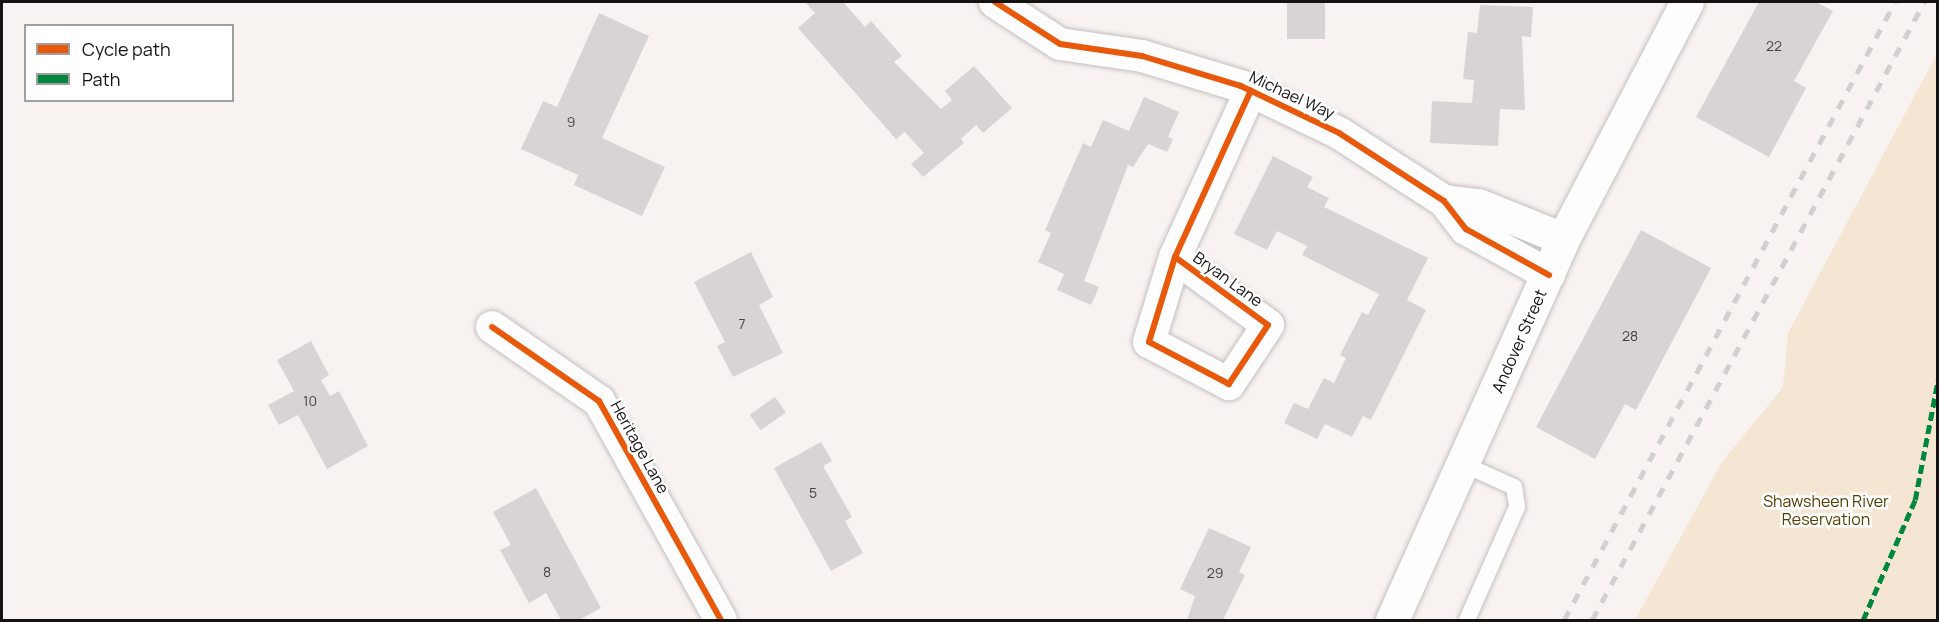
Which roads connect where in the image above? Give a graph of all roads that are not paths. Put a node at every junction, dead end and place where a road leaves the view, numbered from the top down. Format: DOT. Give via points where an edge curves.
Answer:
graph roads {
  1 [pos="995,2"];
  2 [pos="1687,2"];
  3 [pos="1251,90"];
  4 [pos="1444,201"];
  5 [pos="1563,239"];
  6 [pos="1175,257"];
  7 [pos="1549,274"];
  8 [pos="492,327"];
  9 [pos="1463,464"];
  10 [pos="721,621"];
  11 [pos="1392,621"];
  12 [pos="1467,621"];
  1 -- 3 [label="street, Michael Way" via="1060,44 1142,56"];
  2 -- 5 [label="main road, Andover Street"];
  3 -- 4 [label="street, Michael Way" via="1339,133"];
  3 -- 6 [label="street, Bryan Lane"];
  4 -- 5 [label="street, Michael Way" via="1479,204"];
  4 -- 7 [label="street, Michael Way" via="1466,229"];
  5 -- 7 [label="main road, Andover Street"];
  7 -- 9 [label="main road, Andover Street"];
  8 -- 10 [label="street, Heritage Lane" via="599,401"];
  9 -- 11 [label="main road, Andover Street"];
  9 -- 12 [label="lane" via="1514,487 1517,507"];
}
